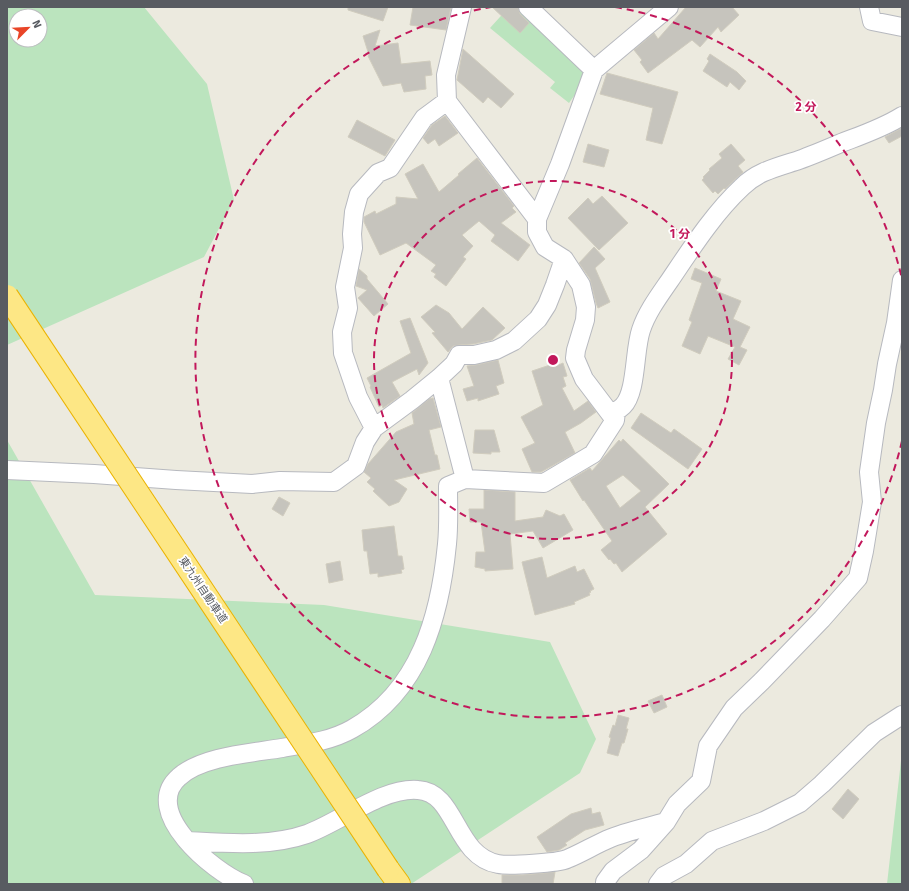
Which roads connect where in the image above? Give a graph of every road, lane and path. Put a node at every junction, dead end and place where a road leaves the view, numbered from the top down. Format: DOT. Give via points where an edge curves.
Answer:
graph roads {
  1 [pos="462,7"];
  2 [pos="528,7"];
  3 [pos="669,7"];
  4 [pos="869,7"];
  5 [pos="902,27"];
  6 [pos="594,70"];
  7 [pos="447,101"];
  8 [pos="902,116"];
  9 [pos="537,219"];
  10 [pos="564,259"];
  11 [pos="902,280"];
  12 [pos="7,296"];
  13 [pos="439,378"];
  14 [pos="615,420"];
  15 [pos="374,428"];
  16 [pos="7,470"];
  17 [pos="465,479"];
  18 [pos="902,715"];
  19 [pos="666,822"];
  20 [pos="187,841"];
  21 [pos="393,877"];
  22 [pos="244,884"];
  23 [pos="605,884"];
  24 [pos="658,884"];
  1 -- 7 [label="street" via="446,74"];
  2 -- 6 [label="street"];
  3 -- 6 [label="street"];
  4 -- 5 [label="street" via="872,21"];
  6 -- 9 [label="street"];
  7 -- 9 [label="street"];
  7 -- 15 [label="street" via="424,118 390,168 378,173 359,194 354,212 353,248 345,288 348,308 342,332 342,353 358,397"];
  8 -- 14 [label="street" via="883,127 800,160 771,168 752,178 742,187 689,252 652,306 641,330 629,397 624,406 616,411"];
  9 -- 10 [label="street" via="537,232 545,247"];
  10 -- 13 [label="street" via="547,305 538,318 514,341 496,350 474,355 459,355 454,364"];
  10 -- 14 [label="street" via="581,285 586,307 575,358 584,379"];
  11 -- 19 [label="street" via="876,423 869,472 872,502 858,578 822,619 734,708 708,746 701,781 677,804"];
  12 -- 21 [label="highway, 東九州自動車道, bridge"];
  13 -- 15 [label="street"];
  13 -- 17 [label="street"];
  14 -- 17 [label="street" via="593,454 544,483"];
  15 -- 16 [label="street" via="365,442 356,466 334,482 280,481 252,484"];
  17 -- 20 [label="street" via="448,486 447,543 438,604 429,634 416,663 400,689 378,711 351,729 319,742 214,760 193,767 170,787 167,798 168,810 173,821"];
  18 -- 24 [label="street" via="874,732 800,803 764,821 712,841 686,864 664,876"];
  19 -- 20 [label="street" via="631,831 566,860 496,864 473,851 444,804 433,794 419,790 404,790 387,795 307,834 283,840 236,844"];
  19 -- 23 [label="street" via="641,850 613,871"];
  20 -- 22 [label="street" via="209,862 233,880"];
}
